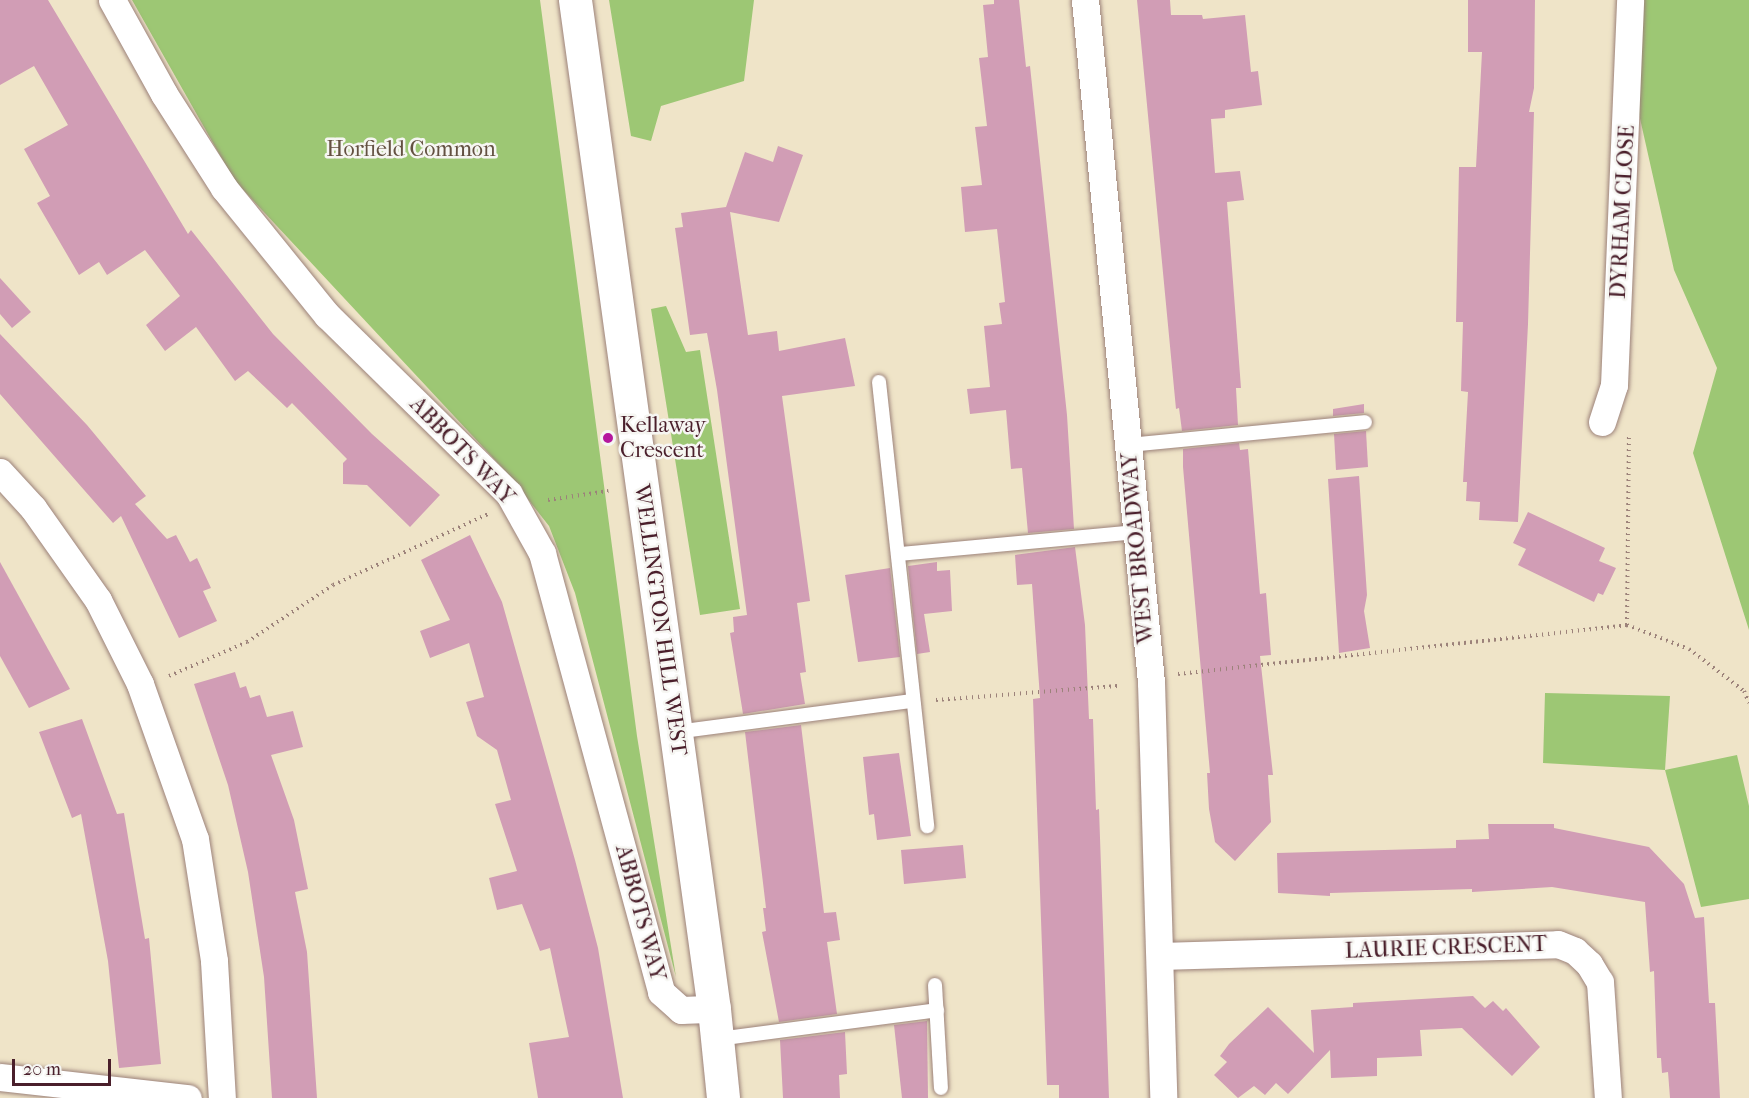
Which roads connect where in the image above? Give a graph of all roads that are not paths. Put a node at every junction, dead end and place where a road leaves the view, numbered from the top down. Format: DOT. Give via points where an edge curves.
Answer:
graph roads {
  1 [pos="112,0"];
  2 [pos="575,0"];
  3 [pos="1085,0"];
  4 [pos="1630,0"];
  5 [pos="879,382"];
  6 [pos="1365,422"];
  7 [pos="1602,422"];
  8 [pos="1128,445"];
  9 [pos="0,472"];
  10 [pos="1135,532"];
  11 [pos="900,554"];
  12 [pos="914,701"];
  13 [pos="676,732"];
  14 [pos="927,826"];
  15 [pos="1160,956"];
  16 [pos="935,985"];
  17 [pos="937,1010"];
  18 [pos="716,1024"];
  19 [pos="0,1077"];
  20 [pos="941,1088"];
  21 [pos="188,1098"];
  22 [pos="222,1098"];
  23 [pos="723,1098"];
  24 [pos="1163,1098"];
  25 [pos="1608,1098"];
  1 -- 18 [label="street, ABBOTS WAY" via="164,94 224,188 327,315 516,505 542,553 661,992 681,1010"];
  2 -- 13 [label="street, WELLINGTON HILL WEST"];
  3 -- 8 [label="street, WEST BROADWAY"];
  4 -- 7 [label="street, DYRHAM CLOSE" via="1614,385"];
  5 -- 11 [label="lane"];
  6 -- 8 [label="lane"];
  8 -- 10 [label="street, WEST BROADWAY"];
  9 -- 22 [label="street" via="33,508 98,600 140,684 195,839 213,961"];
  10 -- 11 [label="lane"];
  10 -- 15 [label="street, WEST BROADWAY" via="1151,680"];
  11 -- 12 [label="lane"];
  12 -- 13 [label="lane"];
  12 -- 14 [label="lane"];
  13 -- 18 [label="street, WELLINGTON HILL WEST"];
  15 -- 24 [label="street, WEST BROADWAY"];
  15 -- 25 [label="street, LAURIE CRESCENT" via="1558,944 1575,951 1600,982"];
  16 -- 17 [label="lane"];
  17 -- 18 [label="lane"];
  17 -- 20 [label="lane"];
  18 -- 23 [label="street, WELLINGTON HILL WEST"];
  19 -- 21 [label="street"];
}
